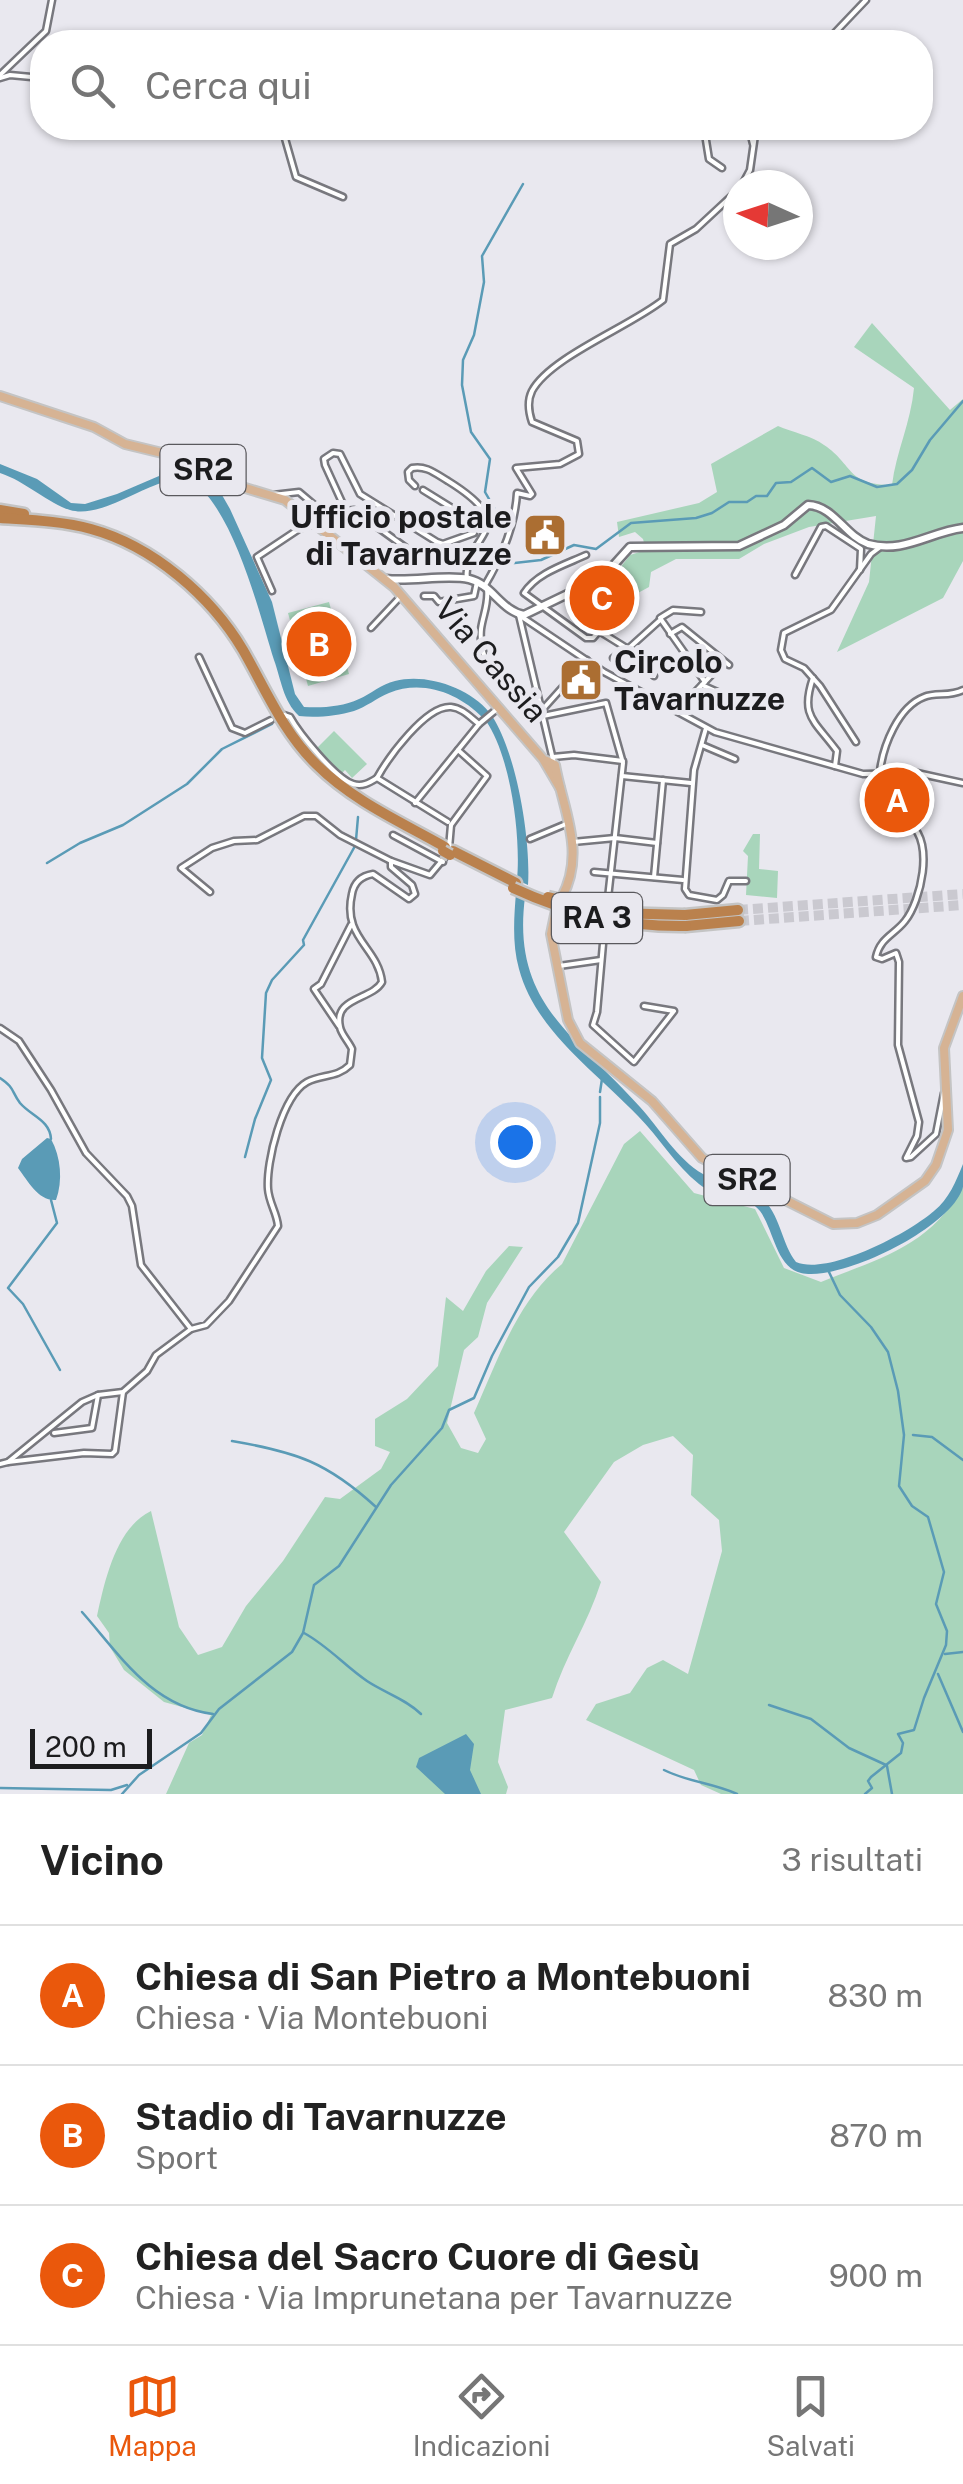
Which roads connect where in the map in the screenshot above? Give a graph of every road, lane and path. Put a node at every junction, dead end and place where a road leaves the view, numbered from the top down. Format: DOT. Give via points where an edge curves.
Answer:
graph roads {
  1 [pos="52,0"];
  2 [pos="866,0"];
  3 [pos="46,30"];
  4 [pos="837,30"];
  5 [pos="30,47"];
  6 [pos="0,76"];
  7 [pos="30,77"];
  8 [pos="285,140"];
  9 [pos="706,140"];
  10 [pos="753,140"];
  11 [pos="722,168"];
  12 [pos="750,170"];
  13 [pos="343,197"];
  14 [pos="723,203"];
  15 [pos="0,396"];
  16 [pos="415,486"];
  17 [pos="423,490"];
  18 [pos="273,495"];
  19 [pos="0,510"];
  20 [pos="346,512"];
  21 [pos="0,521"];
  22 [pos="314,523"];
  23 [pos="58,524"];
  24 [pos="963,528"];
  25 [pos="844,532"];
  26 [pos="409,550"];
  27 [pos="869,550"];
  28 [pos="586,556"];
  29 [pos="860,570"];
  30 [pos="796,575"];
  31 [pos="467,579"];
  32 [pos="408,582"];
  33 [pos="483,586"];
  34 [pos="395,588"];
  35 [pos="272,591"];
  36 [pos="424,596"];
  37 [pos="493,599"];
  38 [pos="544,607"];
  39 [pos="616,610"];
  40 [pos="701,612"];
  41 [pos="518,615"];
  42 [pos="658,621"];
  43 [pos="370,628"];
  44 [pos="600,630"];
  45 [pos="670,634"];
  46 [pos="628,648"];
  47 [pos="198,657"];
  48 [pos="613,658"];
  49 [pos="587,660"];
  50 [pos="720,665"];
  51 [pos="729,665"];
  52 [pos="654,676"];
  53 [pos="813,678"];
  54 [pos="704,684"];
  55 [pos="963,690"];
  56 [pos="747,706"];
  57 [pos="496,710"];
  58 [pos="677,711"];
  59 [pos="542,714"];
  60 [pos="282,716"];
  61 [pos="270,720"];
  62 [pos="480,722"];
  63 [pos="706,728"];
  64 [pos="856,742"];
  65 [pos="700,744"];
  66 [pos="458,750"];
  67 [pos="734,759"];
  68 [pos="623,761"];
  69 [pos="551,762"];
  70 [pos="835,766"];
  71 [pos="880,774"];
  72 [pos="622,776"];
  73 [pos="377,778"];
  74 [pos="663,780"];
  75 [pos="693,783"];
  76 [pos="963,784"];
  77 [pos="415,804"];
  78 [pos="570,822"];
  79 [pos="450,823"];
  80 [pos="393,835"];
  81 [pos="615,838"];
  82 [pos="530,839"];
  83 [pos="573,842"];
  84 [pos="657,843"];
  85 [pos="447,853"];
  86 [pos="391,861"];
  87 [pos="594,872"];
  88 [pos="612,874"];
  89 [pos="654,877"];
  90 [pos="683,880"];
  91 [pos="746,880"];
  92 [pos="210,892"];
  93 [pos="562,897"];
  94 [pos="556,910"];
  95 [pos="738,916"];
  96 [pos="351,925"];
  97 [pos="601,960"];
  98 [pos="558,966"];
  99 [pos="963,996"];
  100 [pos="644,1006"];
  101 [pos="340,1026"];
  102 [pos="0,1028"];
  103 [pos="946,1089"];
  104 [pos="191,1329"];
  105 [pos="122,1392"];
  106 [pos="98,1396"];
  107 [pos="54,1433"];
  108 [pos="8,1462"];
  109 [pos="0,1464"];
  1 -- 3 [label="street"];
  2 -- 4 [label="street"];
  5 -- 6 [label="street"];
  6 -- 7 [label="street"];
  8 -- 13 [label="street" via="296,178"];
  9 -- 11 [label="street" via="710,159"];
  10 -- 12 [label="street"];
  14 -- 33 [label="street" via="670,244 662,300 573,354 531,392 532,422 577,441 578,454 560,464 516,468 532,494 517,493 514,524"];
  15 -- 18 [label="main road, Via Cassia / SR2"];
  16 -- 31 [label="street" via="408,472 423,466 477,500 487,533 466,564"];
  17 -- 20 [label="street" via="468,517 474,532 437,542 360,494 340,454 328,454 325,466"];
  18 -- 20 [label="street" via="299,492 338,523"];
  18 -- 22 [label="main road, Via Cassia / SR2"];
  19 -- 23 [label="highway"];
  20 -- 26 [label="street" via="354,510"];
  21 -- 23 [label="highway, RA 3"];
  22 -- 34 [label="main road, Via Cassia / SR2"];
  22 -- 35 [label="street" via="257,557"];
  23 -- 85 [label="highway, RA 3" via="150,562 191,592 220,626 281,732 312,768 358,804"];
  24 -- 27 [label="main road"];
  25 -- 27 [label="main road"];
  25 -- 29 [label="street" via="860,548"];
  25 -- 30 [label="street" via="821,527"];
  25 -- 38 [label="main road" via="824,509 808,506 739,546 630,548 603,577"];
  27 -- 29 [label="street"];
  28 -- 38 [label="street" via="530,583 524,593"];
  29 -- 53 [label="street" via="831,610 784,633 785,659"];
  31 -- 32 [label="main road"];
  31 -- 33 [label="main road"];
  32 -- 34 [label="main road"];
  32 -- 34 [label="main road"];
  33 -- 36 [label="street" via="474,596 438,602"];
  33 -- 37 [label="main road"];
  34 -- 43 [label="street, Via Cassia"];
  34 -- 57 [label="main road, Via Cassia / SR2"];
  37 -- 41 [label="main road"];
  37 -- 59 [label="street" via="481,634 488,665"];
  38 -- 41 [label="main road"];
  38 -- 44 [label="street" via="586,638"];
  39 -- 44 [label="street"];
  40 -- 45 [label="street" via="666,613 660,618"];
  41 -- 49 [label="street"];
  41 -- 59 [label="street"];
  42 -- 46 [label="street"];
  44 -- 46 [label="street"];
  45 -- 51 [label="street" via="682,628"];
  45 -- 54 [label="street"];
  46 -- 48 [label="street"];
  46 -- 52 [label="street"];
  47 -- 61 [label="street" via="232,728 244,733"];
  49 -- 58 [label="street"];
  49 -- 59 [label="street"];
  50 -- 54 [label="street"];
  53 -- 64 [label="street"];
  53 -- 70 [label="street" via="806,710 838,750"];
  54 -- 56 [label="street"];
  54 -- 58 [label="street"];
  55 -- 71 [label="street" via="925,696 908,708 883,750"];
  57 -- 62 [label="street"];
  57 -- 69 [label="main road, Via Cassia / SR2"];
  58 -- 63 [label="street"];
  59 -- 68 [label="street" via="606,703"];
  59 -- 69 [label="street"];
  60 -- 73 [label="street" via="290,716 338,775 362,785"];
  62 -- 66 [label="street"];
  62 -- 73 [label="street" via="445,706 418,724"];
  63 -- 65 [label="street"];
  63 -- 70 [label="street"];
  65 -- 67 [label="street"];
  65 -- 75 [label="street"];
  66 -- 77 [label="street"];
  66 -- 79 [label="street" via="487,776"];
  68 -- 69 [label="street" via="574,755"];
  68 -- 72 [label="street"];
  69 -- 78 [label="main road, Via Cassia / SR2"];
  70 -- 71 [label="street"];
  71 -- 76 [label="street"];
  71 -- 103 [label="street" via="888,818 917,832 923,872 909,916 877,952 878,959 896,953 899,962 898,1045 919,1122 906,1158 936,1134"];
  72 -- 74 [label="street"];
  72 -- 81 [label="street"];
  73 -- 77 [label="street"];
  74 -- 75 [label="street"];
  74 -- 84 [label="street"];
  75 -- 90 [label="street"];
  77 -- 79 [label="street"];
  78 -- 82 [label="street"];
  78 -- 83 [label="main road, Via Cassia / SR2"];
  79 -- 85 [label="street"];
  80 -- 85 [label="street"];
  81 -- 83 [label="street"];
  81 -- 84 [label="street"];
  81 -- 88 [label="street"];
  83 -- 93 [label="main road, Via Cassia / SR2" via="573,869"];
  84 -- 89 [label="street"];
  85 -- 86 [label="street" via="433,874"];
  85 -- 95 [label="highway, RA 3, bridge" via="551,905 600,919 643,925"];
  86 -- 92 [label="street" via="316,816 304,816 257,840 212,848 181,868"];
  86 -- 96 [label="street" via="412,885 413,897 405,898 379,876 364,876 352,893"];
  87 -- 88 [label="street"];
  88 -- 89 [label="street"];
  88 -- 97 [label="street"];
  89 -- 90 [label="street"];
  90 -- 91 [label="street" via="689,896 718,900 729,881"];
  94 -- 98 [label="main road, SR2" via="551,934"];
  96 -- 101 [label="street" via="314,989"];
  96 -- 101 [label="street" via="382,982 345,1005"];
  97 -- 98 [label="street"];
  97 -- 100 [label="street" via="592,1025 634,1062 674,1011"];
  98 -- 103 [label="main road, SR2" via="576,1037 652,1100 702,1158 833,1224 868,1220 926,1181 947,1138"];
  99 -- 103 [label="main road, SR2" via="944,1048"];
  101 -- 104 [label="street" via="352,1048 350,1065 307,1082 284,1111 268,1176 278,1226 229,1301 206,1325"];
  102 -- 104 [label="street" via="20,1041 86,1152 127,1196 140,1265"];
  104 -- 105 [label="street"];
  105 -- 106 [label="street"];
  105 -- 108 [label="street" via="112,1454"];
  106 -- 107 [label="street" via="92,1428"];
  106 -- 108 [label="street"];
  108 -- 109 [label="street"];
}
